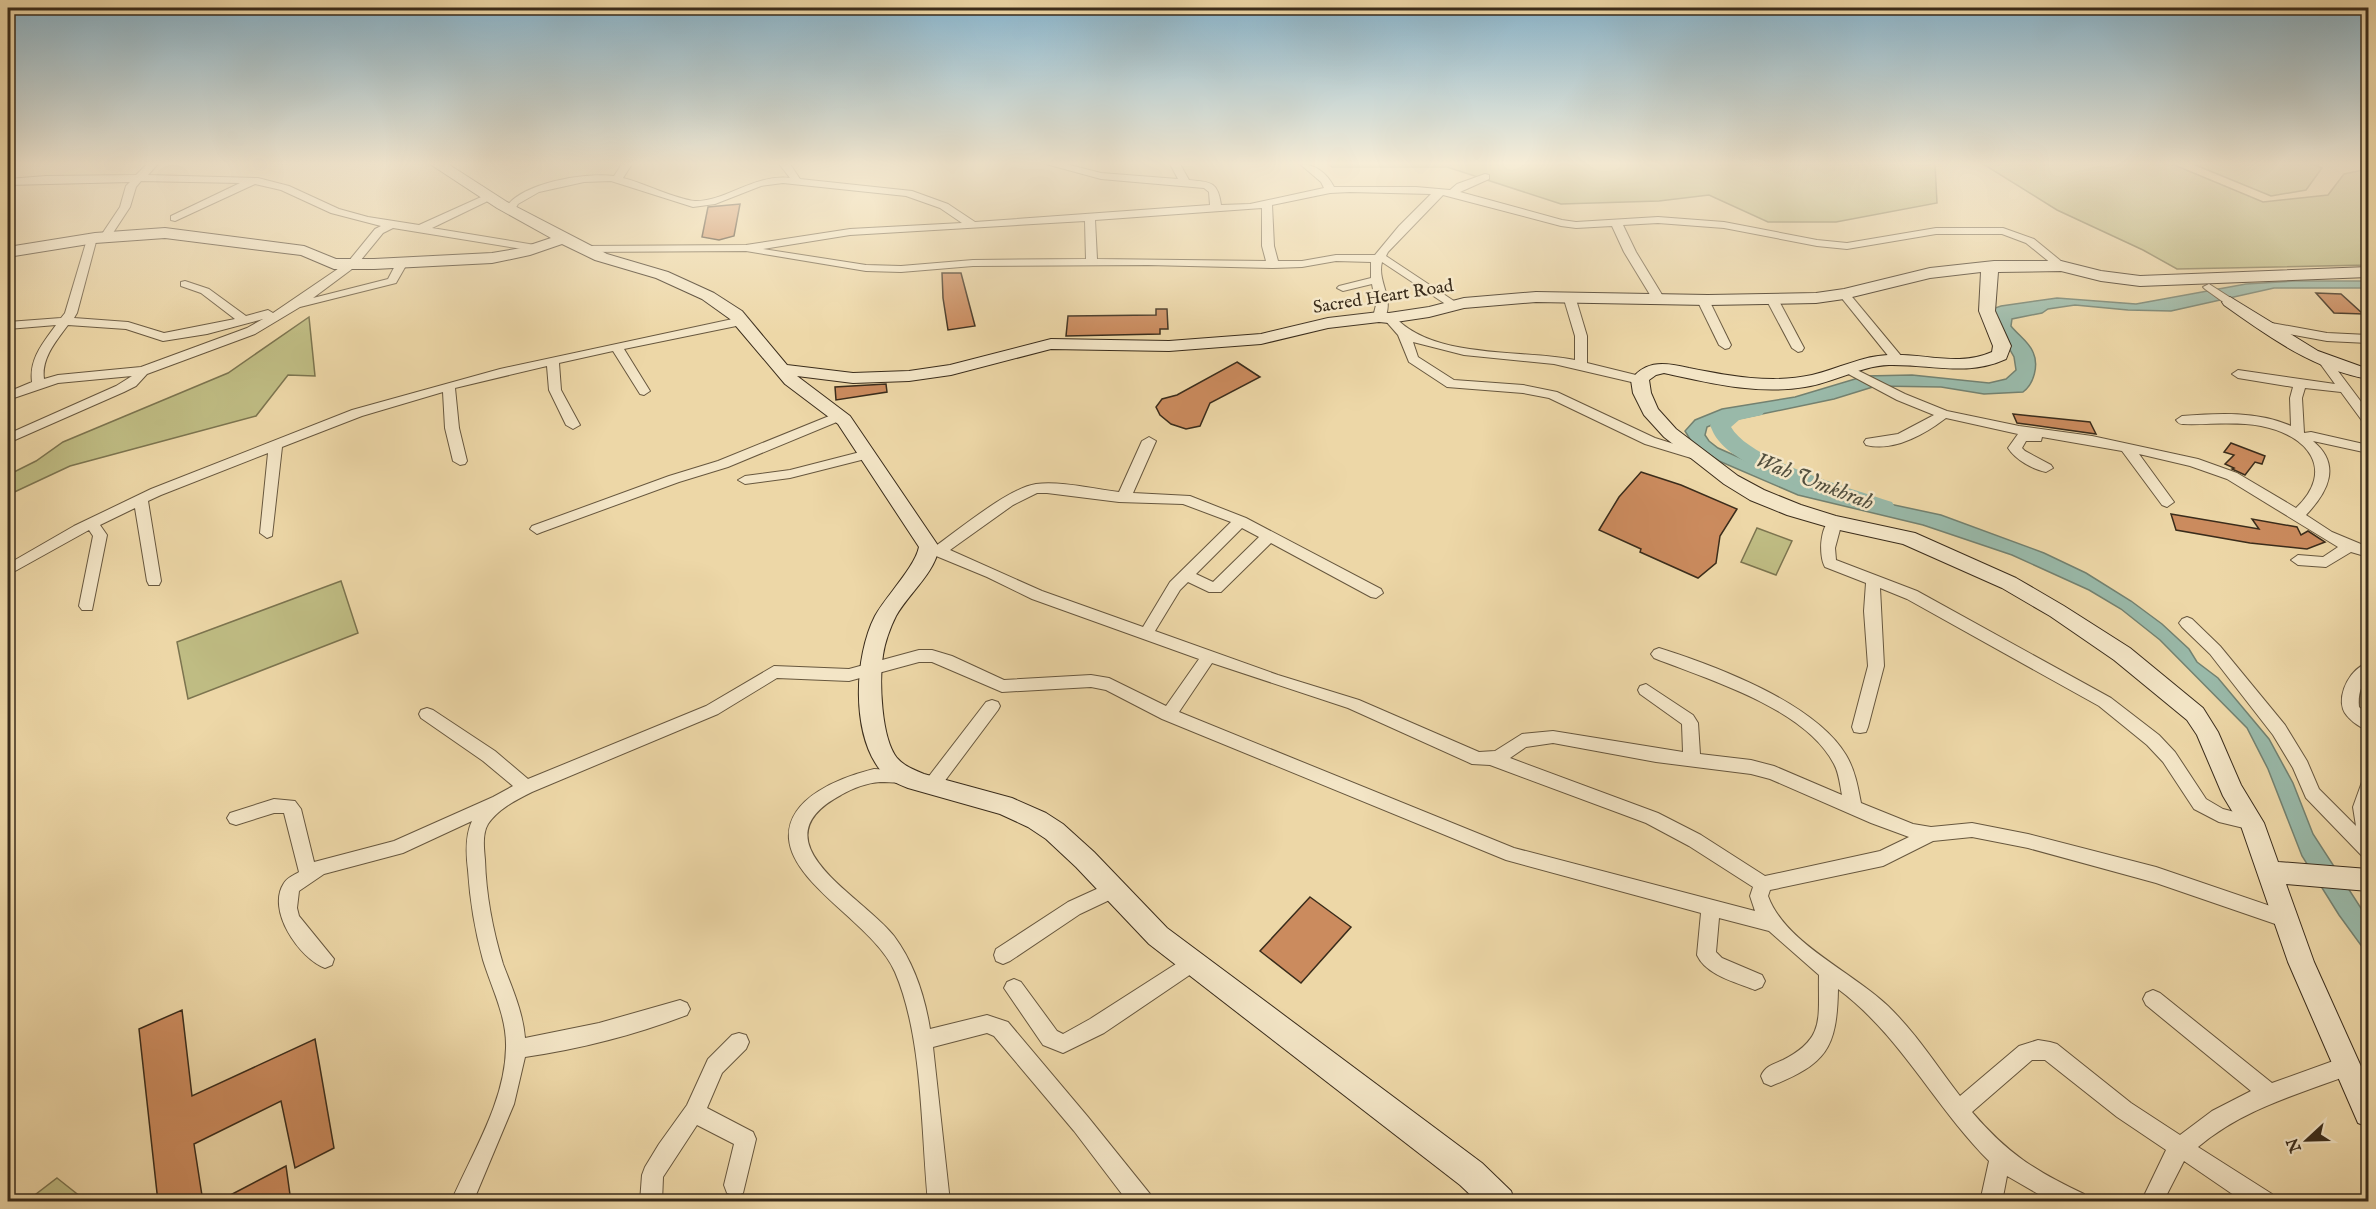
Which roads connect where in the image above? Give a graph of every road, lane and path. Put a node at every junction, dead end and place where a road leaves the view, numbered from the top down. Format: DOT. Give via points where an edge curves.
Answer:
graph roads {
  1 [pos="115,220"];
  2 [pos="370,220"];
  3 [pos="438,220"];
  4 [pos="530,220"];
  5 [pos="965,220"];
  6 [pos="1055,220"];
  7 [pos="1090,220"];
  8 [pos="1267,220"];
  9 [pos="1414,220"];
  10 [pos="1551,220"];
  11 [pos="1640,220"];
  12 [pos="1664,220"];
  13 [pos="1615,221"];
  14 [pos="391,224"];
  15 [pos="973,226"];
  16 [pos="422,228"];
  17 [pos="98,238"];
  18 [pos="562,239"];
  19 [pos="535,248"];
  20 [pos="746,248"];
  21 [pos="583,249"];
  22 [pos="8,252"];
  23 [pos="1376,260"];
  24 [pos="402,262"];
  25 [pos="1092,262"];
  26 [pos="352,264"];
  27 [pos="1273,266"];
  28 [pos="1994,266"];
  29 [pos="2061,266"];
  30 [pos="2368,272"];
  31 [pos="1376,280"];
  32 [pos="185,284"];
  33 [pos="2201,284"];
  34 [pos="1343,288"];
  35 [pos="1844,294"];
  36 [pos="1569,297"];
  37 [pos="1658,298"];
  38 [pos="1772,299"];
  39 [pos="1703,300"];
  40 [pos="2230,302"];
  41 [pos="1454,305"];
  42 [pos="292,307"];
  43 [pos="1384,318"];
  44 [pos="65,321"];
  45 [pos="245,321"];
  46 [pos="742,321"];
  47 [pos="8,325"];
  48 [pos="2266,326"];
  49 [pos="1404,335"];
  50 [pos="2368,339"];
  51 [pos="1725,345"];
  52 [pos="617,347"];
  53 [pos="1798,348"];
  54 [pos="1898,360"];
  55 [pos="553,361"];
  56 [pos="2325,362"];
  57 [pos="1581,366"];
  58 [pos="781,369"];
  59 [pos="143,370"];
  60 [pos="1852,372"];
  61 [pos="2238,374"];
  62 [pos="2368,374"];
  63 [pos="1640,380"];
  64 [pos="39,384"];
  65 [pos="2300,384"];
  66 [pos="449,387"];
  67 [pos="2345,388"];
  68 [pos="644,391"];
  69 [pos="8,396"];
  70 [pos="1944,414"];
  71 [pos="839,416"];
  72 [pos="2368,419"];
  73 [pos="2182,420"];
  74 [pos="573,425"];
  75 [pos="2304,435"];
  76 [pos="2066,436"];
  77 [pos="8,440"];
  78 [pos="1149,441"];
  79 [pos="1872,442"];
  80 [pos="275,446"];
  81 [pos="2127,448"];
  82 [pos="2368,449"];
  83 [pos="868,454"];
  84 [pos="1704,458"];
  85 [pos="460,461"];
  86 [pos="2046,468"];
  87 [pos="745,480"];
  88 [pos="1124,497"];
  89 [pos="141,499"];
  90 [pos="2167,502"];
  91 [pos="2298,514"];
  92 [pos="1241,521"];
  93 [pos="1835,522"];
  94 [pos="91,523"];
  95 [pos="537,529"];
  96 [pos="267,533"];
  97 [pos="1269,536"];
  98 [pos="2349,546"];
  99 [pos="934,549"];
  100 [pos="2368,552"];
  101 [pos="2298,560"];
  102 [pos="8,570"];
  103 [pos="1187,575"];
  104 [pos="1873,580"];
  105 [pos="154,581"];
  106 [pos="1376,593"];
  107 [pos="87,606"];
  108 [pos="2187,623"];
  109 [pos="1146,634"];
  110 [pos="1659,654"];
  111 [pos="1209,656"];
  112 [pos="2368,669"];
  113 [pos="869,671"];
  114 [pos="1647,690"];
  115 [pos="993,706"];
  116 [pos="427,714"];
  117 [pos="1168,715"];
  118 [pos="2368,724"];
  119 [pos="1860,727"];
  120 [pos="1492,759"];
  121 [pos="1692,760"];
  122 [pos="906,776"];
  123 [pos="932,785"];
  124 [pos="526,787"];
  125 [pos="2368,788"];
  126 [pos="503,799"];
  127 [pos="1853,808"];
  128 [pos="236,818"];
  129 [pos="2252,823"];
  130 [pos="1931,834"];
  131 [pos="2367,850"];
  132 [pos="2270,872"];
  133 [pos="308,873"];
  134 [pos="2365,880"];
  135 [pos="1763,884"];
  136 [pos="1112,890"];
  137 [pos="1711,908"];
  138 [pos="2284,919"];
  139 [pos="1773,924"];
  140 [pos="1003,955"];
  141 [pos="324,959"];
  142 [pos="1193,962"];
  143 [pos="1829,972"];
  144 [pos="1755,981"];
  145 [pos="1014,988"];
  146 [pos="2153,999"];
  147 [pos="680,1010"];
  148 [pos="924,1040"];
  149 [pos="740,1042"];
  150 [pos="517,1049"];
  151 [pos="2347,1066"];
  152 [pos="1771,1076"];
  153 [pos="2269,1093"];
  154 [pos="1958,1110"];
  155 [pos="694,1112"];
  156 [pos="2368,1113"];
  157 [pos="2182,1147"];
  158 [pos="2000,1157"];
  159 [pos="735,1185"];
  160 [pos="462,1202"];
  161 [pos="651,1202"];
  162 [pos="939,1202"];
  163 [pos="1142,1202"];
  164 [pos="1500,1202"];
  165 [pos="1990,1202"];
  166 [pos="2076,1202"];
  167 [pos="2152,1202"];
  168 [pos="2264,1202"];
  1 -- 17 [label="street"];
  2 -- 14 [label="street"];
  3 -- 16 [label="street"];
  4 -- 18 [label="street"];
  5 -- 15 [label="street"];
  6 -- 15 [label="street"];
  7 -- 25 [label="street"];
  8 -- 27 [label="street"];
  9 -- 23 [label="street"];
  10 -- 13 [label="street" via="1576,225"];
  11 -- 13 [label="street"];
  12 -- 29 [label="street" via="1724,225 1847,246 1929,232 2002,231 2030,241"];
  13 -- 37 [label="street"];
  14 -- 16 [label="street"];
  14 -- 26 [label="street" via="369,241"];
  15 -- 20 [label="street" via="850,232"];
  16 -- 19 [label="street"];
  17 -- 22 [label="street"];
  17 -- 26 [label="street" via="182,234 304,251 334,264"];
  17 -- 44 [label="street"];
  18 -- 19 [label="street"];
  18 -- 21 [label="street"];
  19 -- 24 [label="street" via="492,258"];
  20 -- 21 [label="street"];
  20 -- 25 [label="street" via="889,269 973,263"];
  21 -- 46 [label="street" via="662,274 708,296"];
  23 -- 27 [label="street" via="1336,258"];
  23 -- 31 [label="street"];
  23 -- 41 [label="street" via="1390,262"];
  24 -- 26 [label="street"];
  24 -- 42 [label="street" via="392,281"];
  25 -- 27 [label="street"];
  26 -- 42 [label="street"];
  28 -- 29 [label="street, Sacred Heart Road"];
  28 -- 35 [label="street, Sacred Heart Road" via="1930,273"];
  28 -- 54 [label="street" via="1988,273 1987,311 2002,346 2000,354 1971,365"];
  29 -- 33 [label="street, Sacred Heart Road" via="2101,276"];
  30 -- 33 [label="street, Sacred Heart Road" via="2300,273"];
  31 -- 34 [label="street"];
  31 -- 43 [label="street"];
  32 -- 45 [label="street" via="205,291"];
  33 -- 40 [label="street"];
  35 -- 38 [label="street, Sacred Heart Road"];
  35 -- 54 [label="street"];
  36 -- 37 [label="street, Sacred Heart Road"];
  36 -- 41 [label="street, Sacred Heart Road"];
  36 -- 57 [label="street" via="1581,336"];
  37 -- 39 [label="street, Sacred Heart Road"];
  38 -- 39 [label="street, Sacred Heart Road"];
  38 -- 53 [label="street"];
  39 -- 51 [label="street"];
  40 -- 48 [label="street"];
  41 -- 43 [label="street, Sacred Heart Road"];
  42 -- 45 [label="street"];
  42 -- 59 [label="street" via="251,331"];
  43 -- 49 [label="street"];
  43 -- 58 [label="street, Sacred Heart Road" via="1315,325 1261,339 1169,346 1042,345 951,370 909,376 853,378"];
  44 -- 45 [label="street" via="128,326 163,337"];
  44 -- 47 [label="street"];
  44 -- 64 [label="street" via="43,351 37,372"];
  46 -- 52 [label="street"];
  46 -- 58 [label="street"];
  48 -- 50 [label="street" via="2327,337"];
  48 -- 56 [label="street"];
  49 -- 57 [label="street" via="1473,352"];
  49 -- 84 [label="street" via="1413,359 1451,384 1553,395 1650,441"];
  52 -- 55 [label="street"];
  52 -- 68 [label="street"];
  54 -- 60 [label="street" via="1876,361"];
  55 -- 66 [label="street"];
  55 -- 74 [label="street" via="555,390"];
  56 -- 62 [label="street"];
  56 -- 67 [label="street"];
  57 -- 63 [label="street"];
  58 -- 71 [label="street"];
  59 -- 64 [label="street"];
  59 -- 77 [label="street" via="126,386"];
  60 -- 63 [label="street" via="1784,384 1740,384 1664,368 1649,371"];
  60 -- 70 [label="street"];
  61 -- 65 [label="street"];
  63 -- 84 [label="street" via="1650,411 1659,422"];
  64 -- 69 [label="street"];
  65 -- 67 [label="street"];
  65 -- 75 [label="street" via="2296,398"];
  66 -- 80 [label="street" via="357,413"];
  66 -- 85 [label="street" via="452,428"];
  67 -- 72 [label="street"];
  70 -- 76 [label="street"];
  70 -- 79 [label="street" via="1903,439"];
  71 -- 83 [label="street"];
  71 -- 95 [label="street" via="723,464"];
  73 -- 75 [label="street" via="2241,419"];
  75 -- 82 [label="street"];
  75 -- 91 [label="street" via="2323,468 2320,489"];
  76 -- 81 [label="street"];
  76 -- 86 [label="street" via="2057,440 2019,439 2016,451"];
  78 -- 88 [label="street"];
  80 -- 89 [label="street"];
  80 -- 96 [label="street"];
  81 -- 90 [label="street"];
  81 -- 91 [label="street" via="2193,462 2232,476"];
  83 -- 87 [label="street" via="800,472"];
  83 -- 99 [label="street"];
  84 -- 93 [label="street" via="1757,495"];
  88 -- 92 [label="street" via="1185,499"];
  88 -- 99 [label="street" via="1034,489"];
  89 -- 94 [label="street"];
  89 -- 105 [label="street"];
  91 -- 98 [label="street"];
  92 -- 97 [label="street"];
  92 -- 103 [label="street"];
  93 -- 104 [label="street" via="1826,557 1830,563"];
  93 -- 129 [label="street" via="1908,538 1937,549 2057,611 2122,654 2181,700 2202,723 2231,789"];
  94 -- 102 [label="street"];
  94 -- 107 [label="street" via="100,535"];
  97 -- 103 [label="street" via="1216,588"];
  97 -- 106 [label="street"];
  98 -- 100 [label="street"];
  98 -- 101 [label="street" via="2326,562"];
  99 -- 109 [label="street" via="1037,595"];
  99 -- 113 [label="street" via="884,617"];
  103 -- 109 [label="street" via="1175,586"];
  104 -- 119 [label="street" via="1876,666"];
  104 -- 129 [label="street" via="1912,595 2105,702 2154,740 2200,804 2219,815"];
  108 -- 131 [label="street" via="2215,650 2279,730 2312,793"];
  109 -- 111 [label="street"];
  110 -- 127 [label="street" via="1775,703 1806,721 1840,759"];
  111 -- 117 [label="street"];
  111 -- 120 [label="street" via="1353,704 1478,759"];
  112 -- 118 [label="street" via="2354,681 2350,699 2351,708"];
  113 -- 117 [label="street" via="919,656 932,656 1002,686 1091,681 1109,684"];
  113 -- 122 [label="street" via="877,738 885,759"];
  113 -- 124 [label="street" via="849,675 774,672 712,710"];
  114 -- 121 [label="street" via="1690,723"];
  115 -- 123 [label="street"];
  116 -- 124 [label="street"];
  117 -- 137 [label="street" via="1512,855"];
  120 -- 121 [label="street" via="1522,741 1542,737"];
  120 -- 135 [label="street" via="1653,819"];
  121 -- 127 [label="street" via="1774,773"];
  122 -- 123 [label="street"];
  122 -- 148 [label="street" via="873,777 831,793 804,814 798,826 798,841 822,879 877,928 894,952 908,982"];
  123 -- 136 [label="street" via="991,801 1038,821 1068,843"];
  124 -- 126 [label="street"];
  125 -- 131 [label="street" via="2361,807"];
  126 -- 133 [label="street" via="397,848"];
  126 -- 150 [label="street" via="478,828 475,846 486,933 515,1028"];
  127 -- 130 [label="street"];
  128 -- 133 [label="street" via="274,806 289,806"];
  129 -- 132 [label="street"];
  130 -- 135 [label="street" via="1883,858"];
  130 -- 138 [label="street" via="1972,830 2028,841 2156,875"];
  132 -- 134 [label="street"];
  132 -- 138 [label="street"];
  133 -- 141 [label="street" via="291,886 286,908 297,931"];
  135 -- 139 [label="street" via="1757,889 1757,898"];
  136 -- 140 [label="street" via="1074,908"];
  136 -- 142 [label="street" via="1141,922"];
  137 -- 139 [label="street"];
  137 -- 144 [label="street" via="1706,955 1715,964"];
  138 -- 151 [label="street"];
  139 -- 143 [label="street"];
  142 -- 145 [label="street" via="1063,1044 1050,1038"];
  142 -- 164 [label="street" via="1471,1174"];
  143 -- 152 [label="street" via="1825,1033 1820,1045"];
  143 -- 154 [label="street" via="1882,1012"];
  146 -- 153 [label="street"];
  147 -- 150 [label="street" via="596,1035"];
  148 -- 162 [label="street"];
  148 -- 163 [label="street" via="987,1024 1001,1029"];
  149 -- 155 [label="street" via="715,1066"];
  150 -- 160 [label="street" via="496,1123"];
  151 -- 153 [label="street"];
  151 -- 156 [label="street"];
  153 -- 157 [label="street" via="2226,1114"];
  154 -- 157 [label="street" via="2026,1053 2038,1049 2050,1052 2124,1110"];
  154 -- 158 [label="street"];
  155 -- 159 [label="street" via="746,1139"];
  155 -- 161 [label="street" via="652,1175"];
  157 -- 167 [label="street"];
  157 -- 168 [label="street"];
  158 -- 165 [label="street"];
  158 -- 166 [label="street"];
}
